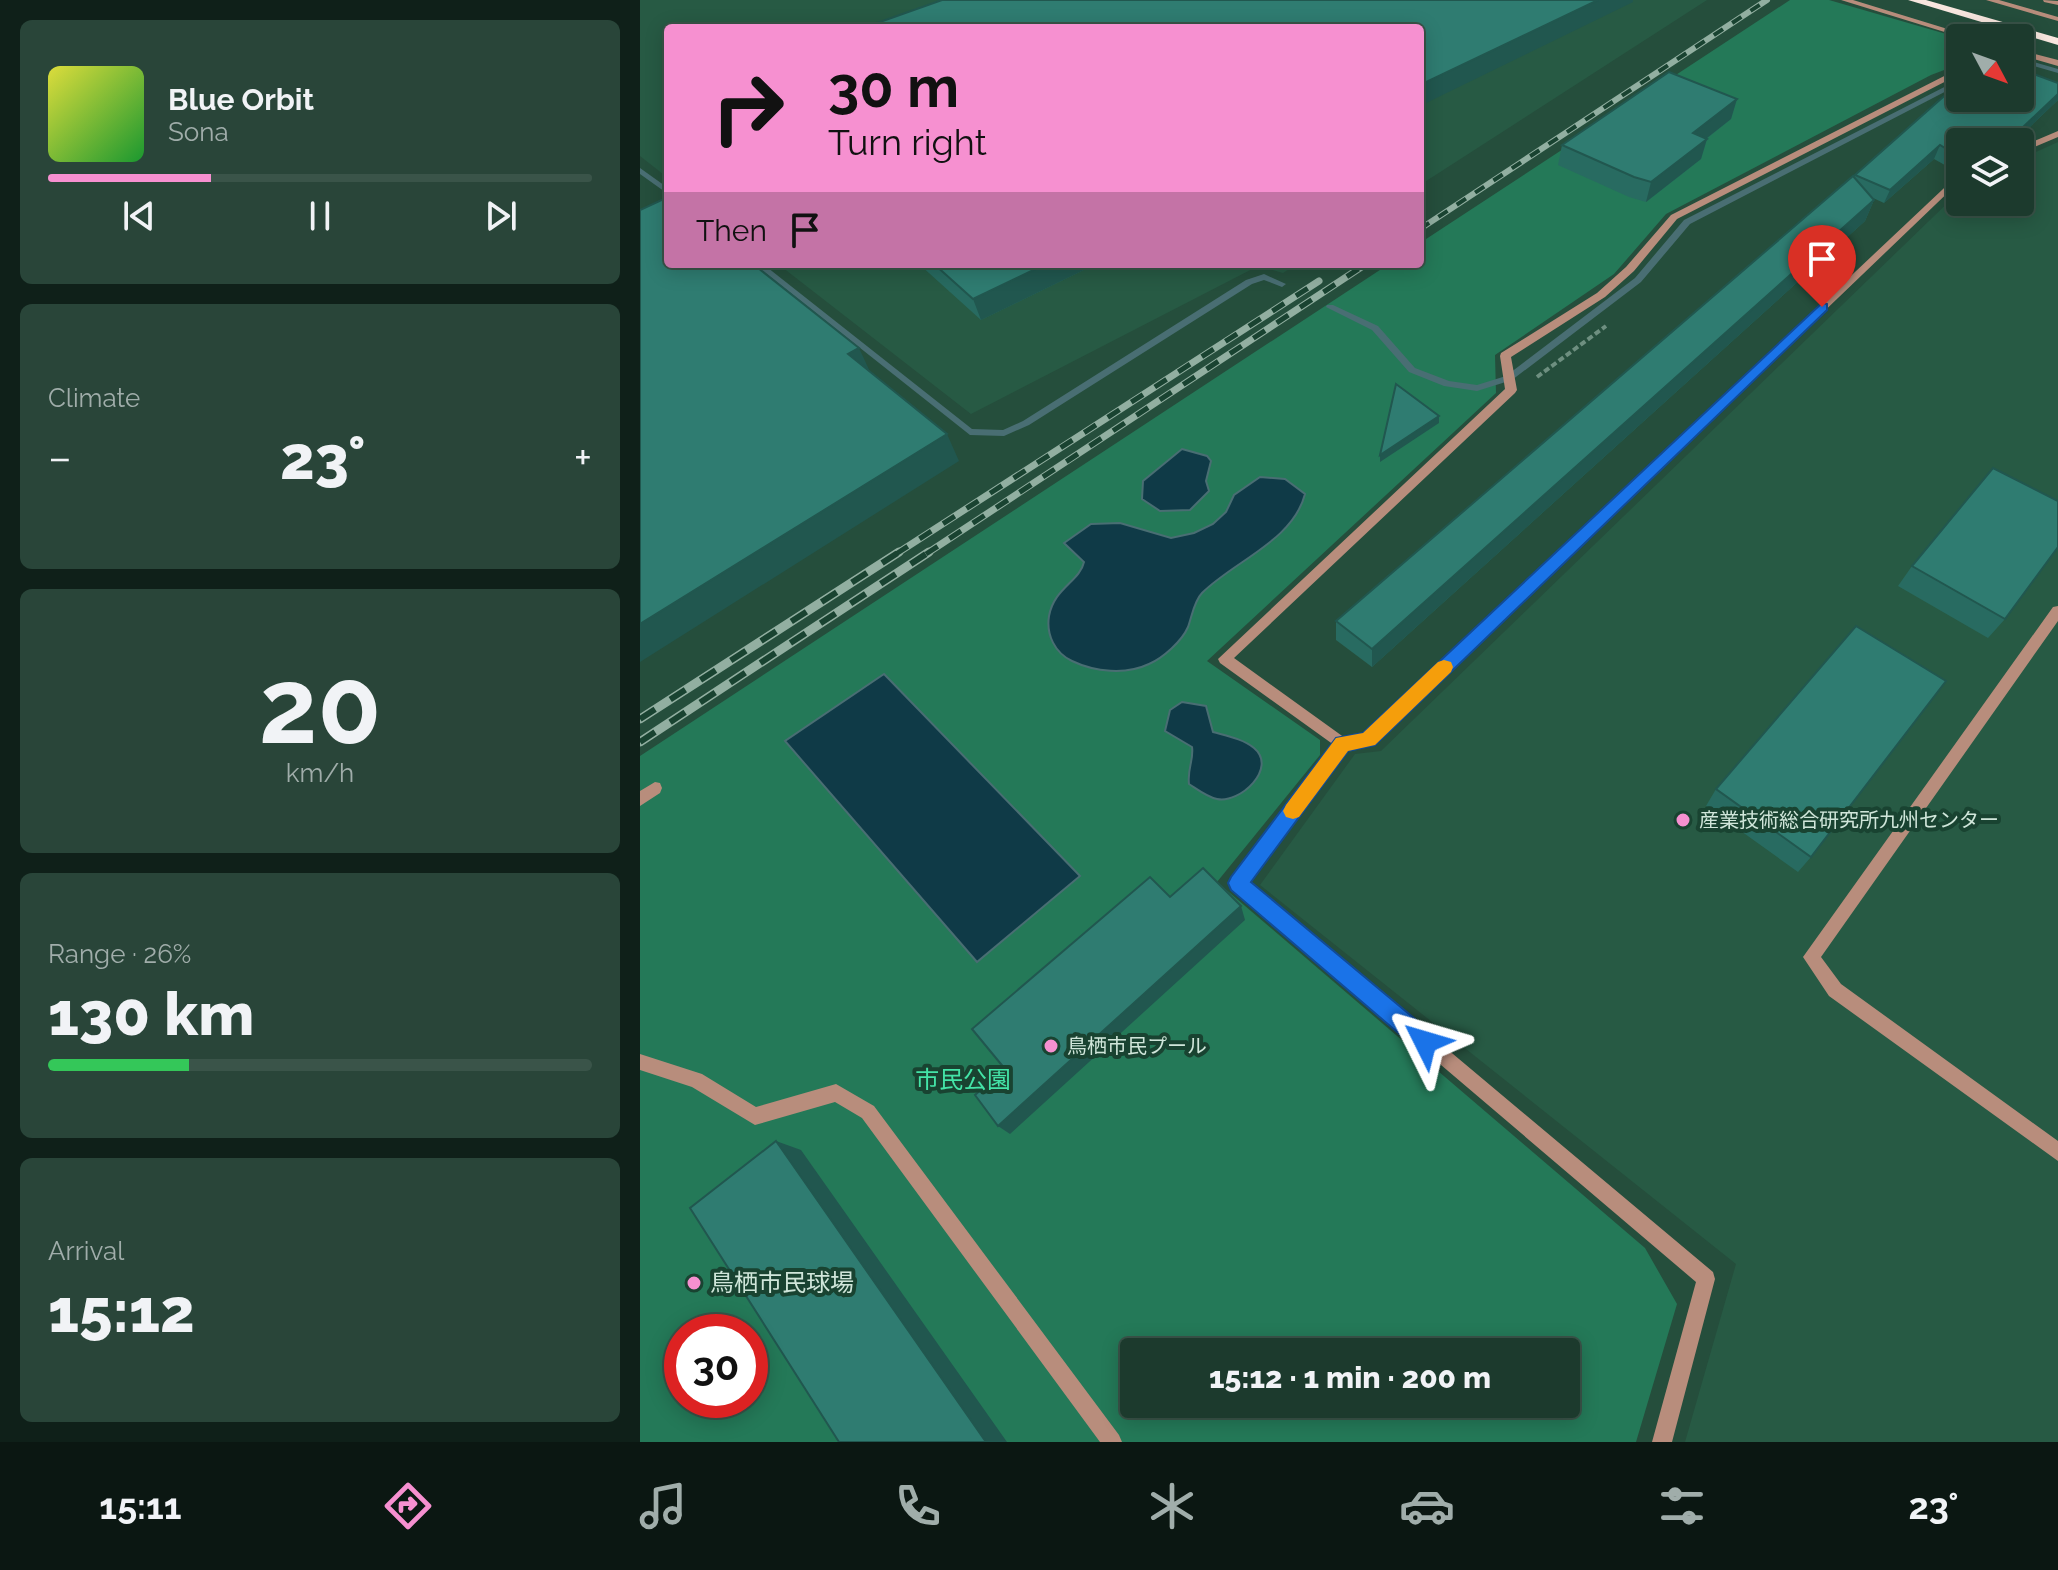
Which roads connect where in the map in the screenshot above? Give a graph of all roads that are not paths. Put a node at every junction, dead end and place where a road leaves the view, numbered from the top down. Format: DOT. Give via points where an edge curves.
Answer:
graph roads {
  1 [pos="1845,0"];
  2 [pos="1914,0"];
  3 [pos="1990,0"];
  4 [pos="2047,0"];
  5 [pos="2058,3"];
  6 [pos="2058,19"];
  7 [pos="1946,30"];
  8 [pos="2058,42"];
  9 [pos="2034,56"];
  10 [pos="2058,63"];
  11 [pos="1946,78"];
  12 [pos="2058,134"];
  13 [pos="2034,144"];
  14 [pos="1946,189"];
  15 [pos="2058,611"];
  16 [pos="1343,744"];
  17 [pos="655,788"];
  18 [pos="640,799"];
  19 [pos="640,1062"];
  20 [pos="2058,1152"];
  21 [pos="1112,1442"];
  22 [pos="1662,1442"];
  1 -- 7 [label="street"];
  2 -- 8 [label="main road"];
  3 -- 6 [label="street"];
  4 -- 5 [label="street"];
  9 -- 10 [label="street"];
  11 -- 16 [label="street" via="1674,217 1601,295 1505,356 1511,390 1225,659"];
  12 -- 13 [label="street"];
  14 -- 16 [label="street" via="1368,740"];
  15 -- 20 [label="street" via="1811,957 1835,990"];
  16 -- 22 [label="street" via="1238,883 1706,1279"];
  17 -- 18 [label="street"];
  19 -- 21 [label="street" via="696,1080 755,1116 836,1093 868,1112"];
}
